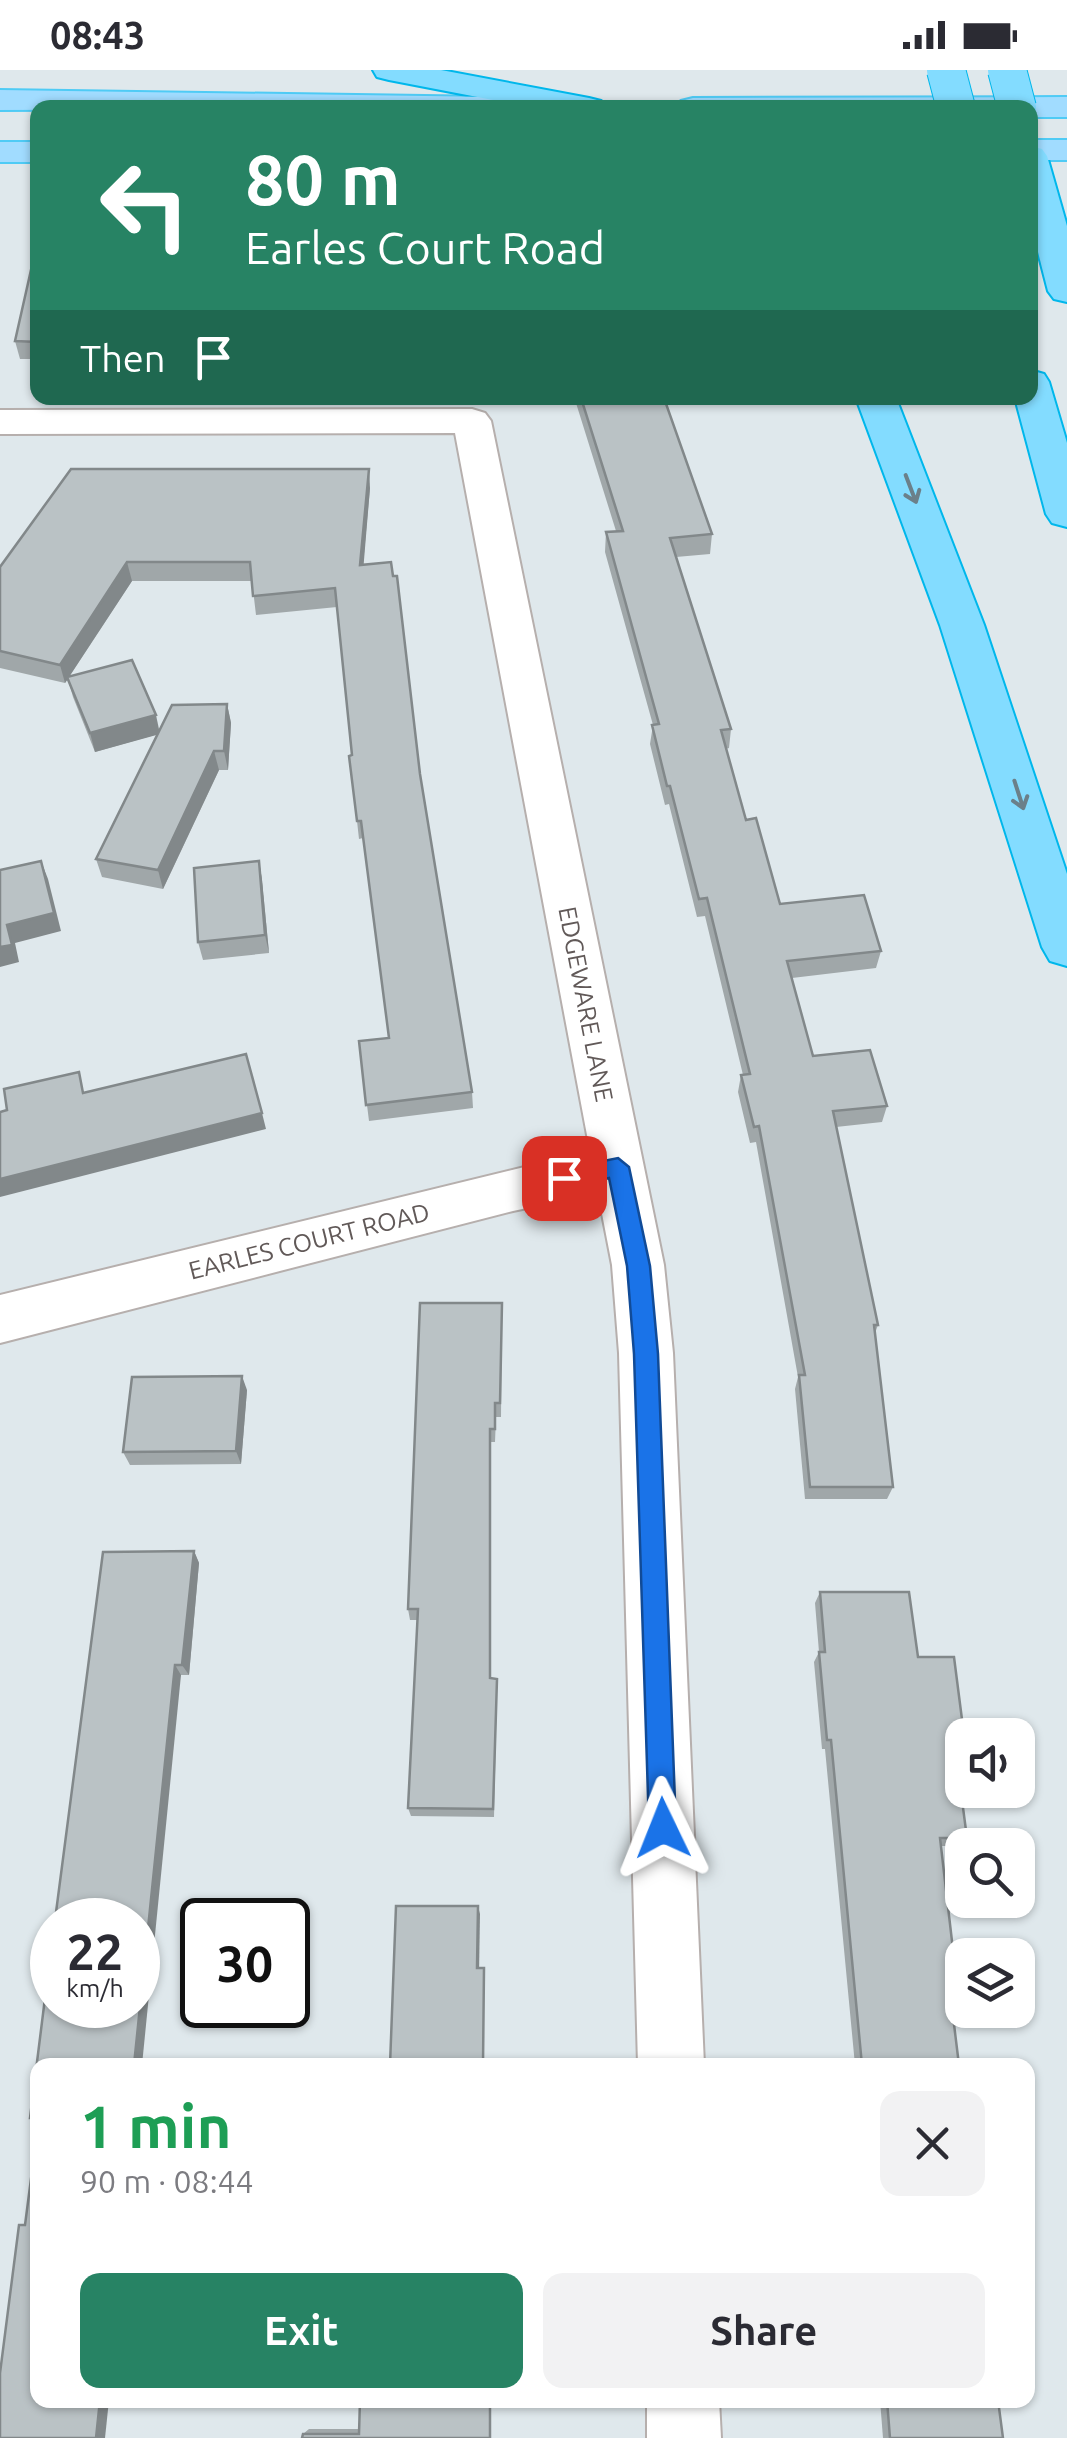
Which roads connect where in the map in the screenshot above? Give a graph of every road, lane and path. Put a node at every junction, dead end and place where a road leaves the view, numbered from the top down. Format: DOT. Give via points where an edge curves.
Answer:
graph roads {
  1 [pos="389,70"];
  2 [pos="946,70"];
  3 [pos="1007,70"];
  4 [pos="0,100"];
  5 [pos="30,100"];
  6 [pos="547,100"];
  7 [pos="954,100"];
  8 [pos="1015,100"];
  9 [pos="1038,107"];
  10 [pos="1067,107"];
  11 [pos="1067,150"];
  12 [pos="0,152"];
  13 [pos="30,152"];
  14 [pos="1038,152"];
  15 [pos="1038,184"];
  16 [pos="1067,291"];
  17 [pos="879,405"];
  18 [pos="1036,405"];
  19 [pos="0,422"];
  20 [pos="1067,514"];
  21 [pos="1067,946"];
  22 [pos="618,1167"];
  23 [pos="0,1319"];
  24 [pos="671,2058"];
  25 [pos="683,2408"];
  26 [pos="684,2438"];
  1 -- 6 [label="highway"];
  2 -- 7 [label="highway, bridge"];
  3 -- 8 [label="highway, bridge"];
  4 -- 5 [label="main road"];
  9 -- 10 [label="main road"];
  11 -- 14 [label="main road"];
  12 -- 13 [label="main road"];
  15 -- 16 [label="highway"];
  17 -- 21 [label="highway, one-way" via="962,625"];
  18 -- 20 [label="highway"];
  19 -- 22 [label="street, EDGEWARE LANE" via="472,421"];
  22 -- 23 [label="street, EARLES COURT ROAD"];
  22 -- 24 [label="street, EDGEWARE LANE" via="638,1266 646,1354"];
  25 -- 26 [label="street"];
}
